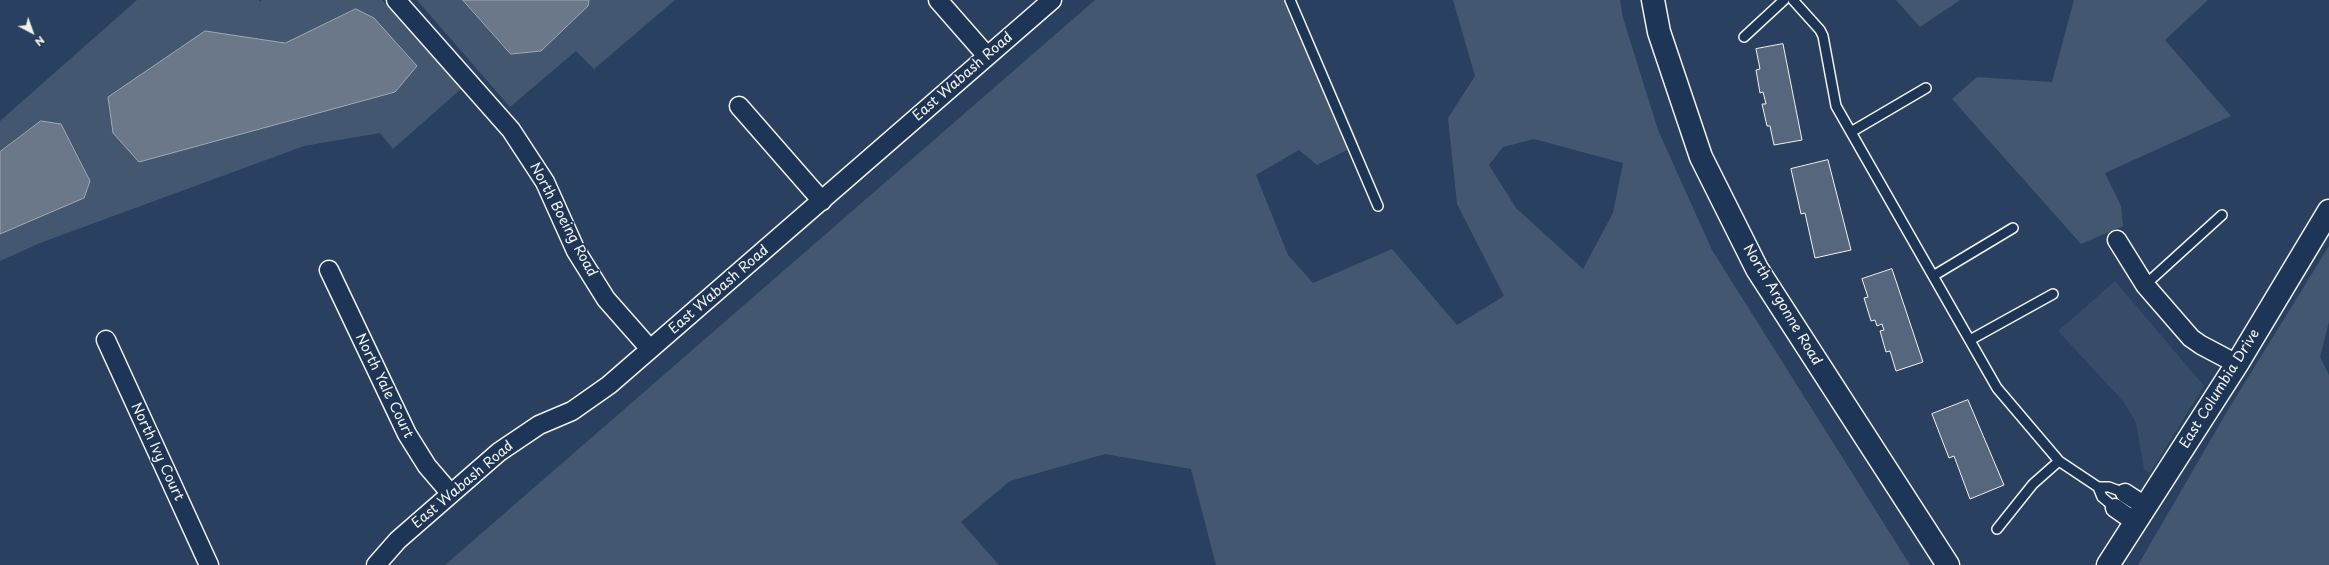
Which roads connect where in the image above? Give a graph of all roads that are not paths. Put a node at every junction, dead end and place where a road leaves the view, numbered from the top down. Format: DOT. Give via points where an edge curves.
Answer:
graph roads {
  1 [pos="396,0"];
  2 [pos="938,0"];
  3 [pos="1052,0"];
  4 [pos="1290,0"];
  5 [pos="1653,0"];
  6 [pos="1784,0"];
  7 [pos="1793,0"];
  8 [pos="1744,37"];
  9 [pos="987,56"];
  10 [pos="1926,88"];
  11 [pos="739,106"];
  12 [pos="1850,132"];
  13 [pos="822,201"];
  14 [pos="1378,206"];
  15 [pos="2329,211"];
  16 [pos="2222,215"];
  17 [pos="2013,228"];
  18 [pos="2117,240"];
  19 [pos="329,270"];
  20 [pos="1934,276"];
  21 [pos="2144,285"];
  22 [pos="2053,294"];
  23 [pos="106,340"];
  24 [pos="1970,340"];
  25 [pos="650,349"];
  26 [pos="2237,364"];
  27 [pos="2059,461"];
  28 [pos="2098,487"];
  29 [pos="2125,493"];
  30 [pos="451,494"];
  31 [pos="2115,508"];
  32 [pos="2140,514"];
  33 [pos="1997,529"];
  34 [pos="209,565"];
  35 [pos="376,565"];
  36 [pos="1948,565"];
  37 [pos="2108,565"];
  1 -- 25 [label="street, North Boeing Road" via="511,130 546,182 576,251 606,299"];
  2 -- 9 [label="street"];
  3 -- 9 [label="street, East Wabash Road"];
  4 -- 14 [label="lane"];
  5 -- 36 [label="main road, North Argonne Road" via="1659,32 1701,157 1757,269"];
  6 -- 8 [label="lane"];
  7 -- 12 [label="lane" via="1820,30 1836,106"];
  9 -- 13 [label="street, East Wabash Road"];
  10 -- 12 [label="lane"];
  11 -- 13 [label="street"];
  12 -- 20 [label="lane"];
  13 -- 25 [label="street, East Wabash Road"];
  15 -- 26 [label="main road, East Columbia Drive"];
  16 -- 21 [label="lane"];
  17 -- 20 [label="lane"];
  18 -- 21 [label="street"];
  19 -- 30 [label="street, North Yale Court" via="407,434 427,466"];
  20 -- 24 [label="lane"];
  21 -- 26 [label="street" via="2191,338"];
  22 -- 24 [label="lane"];
  23 -- 34 [label="street, North Ivy Court"];
  24 -- 27 [label="lane" via="1997,388"];
  25 -- 30 [label="street, East Wabash Road" via="609,385 572,410 539,425 499,452"];
  26 -- 32 [label="main road, East Columbia Drive"];
  27 -- 28 [label="lane"];
  27 -- 33 [label="lane" via="2033,484"];
  28 -- 29 [label="lane" via="2110,486"];
  28 -- 31 [label="lane" via="2102,497"];
  29 -- 32 [label="street"];
  30 -- 35 [label="street, East Wabash Road" via="398,540"];
  31 -- 32 [label="street"];
  32 -- 37 [label="main road, East Columbia Drive"];
}
